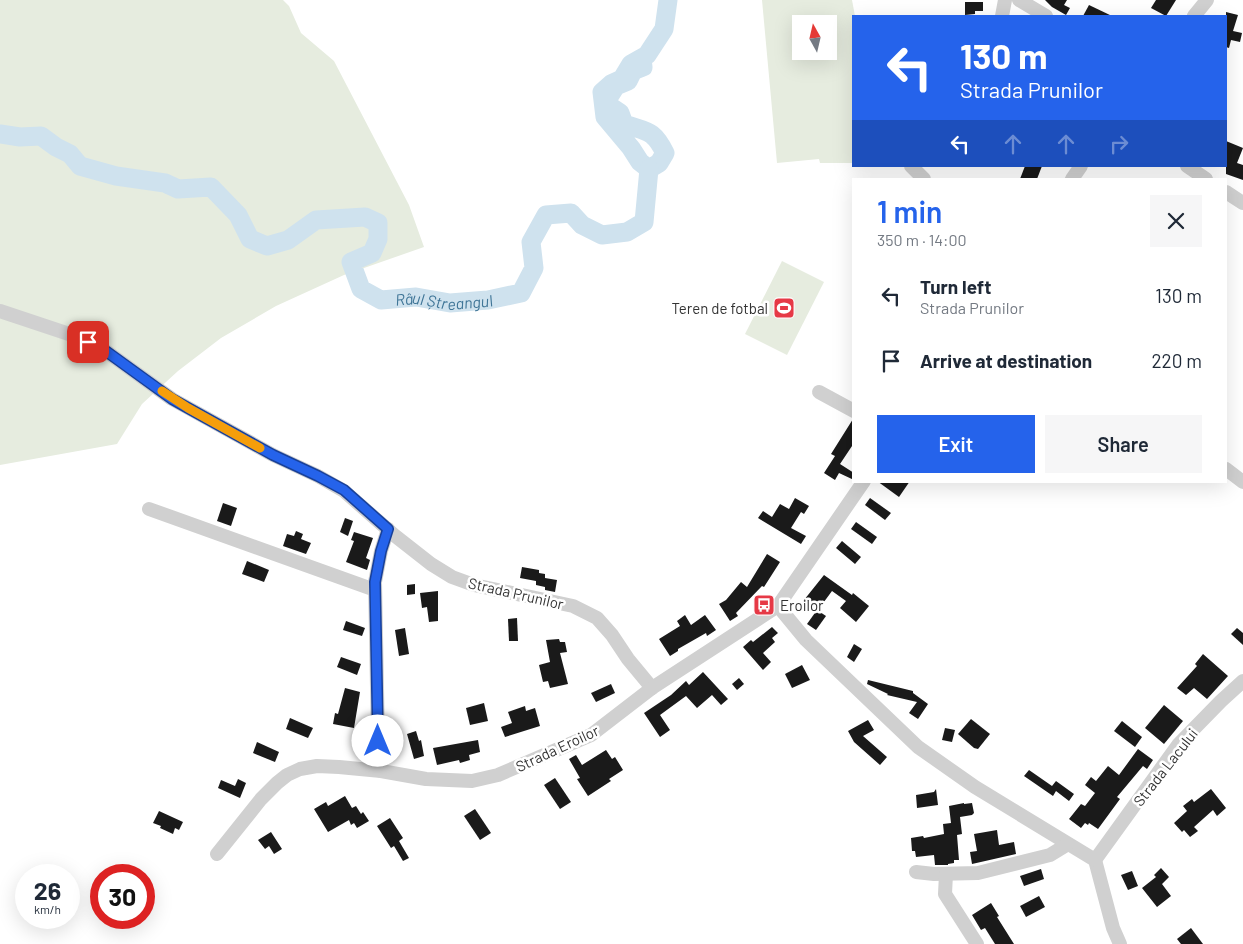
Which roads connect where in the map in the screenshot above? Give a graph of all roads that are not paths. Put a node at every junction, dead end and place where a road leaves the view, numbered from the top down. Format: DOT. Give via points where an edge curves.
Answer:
graph roads {
  1 [pos="1005,0"];
  2 [pos="1019,0"];
  3 [pos="1207,0"];
  4 [pos="1002,15"];
  5 [pos="1044,15"];
  6 [pos="1195,15"];
  7 [pos="912,167"];
  8 [pos="1080,167"];
  9 [pos="1188,167"];
  10 [pos="923,178"];
  11 [pos="1073,178"];
  12 [pos="1205,178"];
  13 [pos="1227,193"];
  14 [pos="1243,203"];
  15 [pos="0,311"];
  16 [pos="819,392"];
  17 [pos="852,410"];
  18 [pos="1227,470"];
  19 [pos="1243,482"];
  20 [pos="863,483"];
  21 [pos="148,509"];
  22 [pos="388,529"];
  23 [pos="375,590"];
  24 [pos="778,606"];
  25 [pos="1243,682"];
  26 [pos="652,688"];
  27 [pos="381,771"];
  28 [pos="1068,844"];
  29 [pos="218,854"];
  30 [pos="1095,860"];
  31 [pos="916,872"];
  32 [pos="946,874"];
  33 [pos="977,944"];
  34 [pos="1120,944"];
  1 -- 4 [label="street"];
  2 -- 5 [label="street"];
  3 -- 6 [label="street"];
  7 -- 10 [label="street"];
  8 -- 11 [label="street"];
  9 -- 12 [label="street"];
  13 -- 14 [label="street"];
  15 -- 22 [label="street, Strada Prunilor" via="103,349 172,399 344,490"];
  16 -- 17 [label="street"];
  18 -- 19 [label="street"];
  20 -- 24 [label="street, Strada Eroilor"];
  21 -- 23 [label="street"];
  22 -- 23 [label="street"];
  22 -- 26 [label="street, Strada Prunilor" via="452,577 474,585 573,606 597,618"];
  23 -- 27 [label="street"];
  24 -- 26 [label="street, Strada Eroilor"];
  24 -- 28 [label="street" via="806,640 918,747 975,787"];
  25 -- 30 [label="street, Strada Lacului" via="1178,745"];
  26 -- 27 [label="street, Strada Eroilor" via="591,735 498,775 472,780 426,779"];
  27 -- 29 [label="street, Strada Eroilor" via="317,766 287,775 262,799"];
  28 -- 30 [label="street"];
  28 -- 32 [label="street" via="1050,855 1019,864 978,873"];
  30 -- 34 [label="street"];
  31 -- 32 [label="street"];
  32 -- 33 [label="street" via="945,894"];
}
